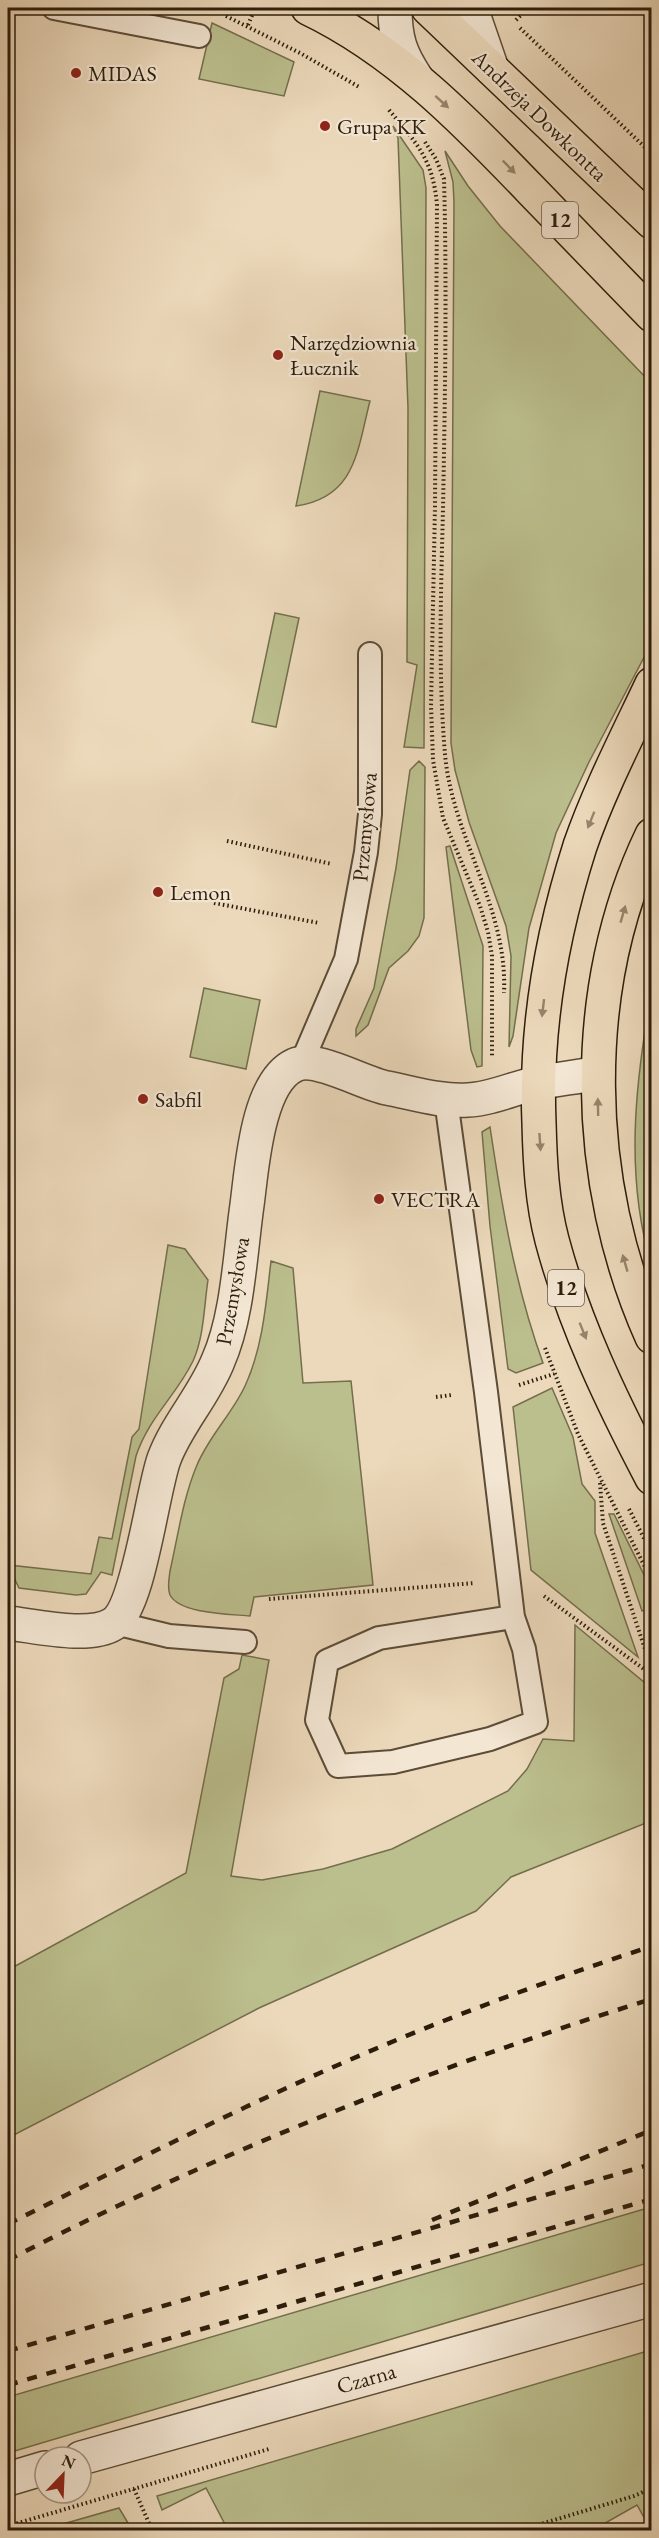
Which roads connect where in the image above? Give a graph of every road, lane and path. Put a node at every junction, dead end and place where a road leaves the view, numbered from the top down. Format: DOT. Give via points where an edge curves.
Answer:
graph roads {
  1 [pos="54,8"];
  2 [pos="255,8"];
  3 [pos="308,8"];
  4 [pos="395,8"];
  5 [pos="428,8"];
  6 [pos="471,8"];
  7 [pos="528,8"];
  8 [pos="510,15"];
  9 [pos="514,22"];
  10 [pos="199,36"];
  11 [pos="492,69"];
  12 [pos="417,79"];
  13 [pos="365,90"];
  14 [pos="381,103"];
  15 [pos="422,136"];
  16 [pos="651,154"];
  17 [pos="651,222"];
  18 [pos="651,315"];
  19 [pos="370,654"];
  20 [pos="651,684"];
  21 [pos="651,712"];
  22 [pos="615,766"];
  23 [pos="651,835"];
  24 [pos="227,841"];
  25 [pos="362,871"];
  26 [pos="214,903"];
  27 [pos="351,930"];
  28 [pos="504,999"];
  29 [pos="302,1062"];
  30 [pos="598,1073"];
  31 [pos="537,1083"];
  32 [pos="492,1095"];
  33 [pos="446,1100"];
  34 [pos="651,1131"];
  35 [pos="651,1172"];
  36 [pos="651,1337"];
  37 [pos="651,1478"];
  38 [pos="600,1479"];
  39 [pos="513,1617"];
  40 [pos="8,1623"];
  41 [pos="116,1623"];
  42 [pos="245,1642"];
  43 [pos="651,1670"];
  44 [pos="651,2299"];
  45 [pos="276,2447"];
  46 [pos="93,2455"];
  47 [pos="33,2472"];
  48 [pos="8,2479"];
  49 [pos="651,2488"];
  50 [pos="134,2489"];
  51 [pos="8,2526"];
  52 [pos="152,2530"];
  53 [pos="521,2530"];
  1 -- 10 [label="lane"];
  2 -- 13 [label="path" via="248,26"];
  3 -- 12 [label="main road, 12" via="388,56"];
  4 -- 12 [label="street" via="402,57"];
  5 -- 11 [label="main road, Andrzeja Dowkontta"];
  6 -- 11 [label="street"];
  7 -- 9 [label="path"];
  8 -- 9 [label="path"];
  9 -- 16 [label="path"];
  11 -- 17 [label="main road, Andrzeja Dowkontta"];
  12 -- 18 [label="main road, 12, one-way" via="484,141"];
  14 -- 32 [label="path" via="427,159 438,205 433,760 443,818 480,906 492,956"];
  15 -- 28 [label="path" via="444,179 447,343 441,677 445,753 454,804 500,935"];
  19 -- 25 [label="lane, Przemysłowa" via="370,814"];
  20 -- 22 [label="main road, 12"];
  21 -- 22 [label="main road"];
  22 -- 31 [label="main road, 12, one-way" via="581,845 551,951"];
  30 -- 23 [label="main road, one-way" via="612,958"];
  24 -- 25 [label="path"];
  25 -- 27 [label="lane, Przemysłowa"];
  26 -- 27 [label="path"];
  27 -- 29 [label="lane, Przemysłowa" via="346,959"];
  29 -- 33 [label="street" via="315,1063 377,1086"];
  29 -- 41 [label="street, Przemysłowa" via="280,1075 265,1107 254,1154 232,1310 219,1359 164,1460 133,1591"];
  30 -- 31 [label="street"];
  36 -- 30 [label="main road, one-way" via="623,1257 607,1185 601,1149"];
  31 -- 32 [label="street"];
  31 -- 37 [label="main road, 12, one-way" via="542,1175 552,1239 584,1334"];
  32 -- 33 [label="street" via="469,1101"];
  33 -- 39 [label="lane"];
  34 -- 35 [label="path"];
  38 -- 43 [label="path" via="603,1523"];
  39 -- 39 [label="lane" via="524,1649 536,1722 490,1739 393,1762 338,1766 317,1720 327,1661 380,1638"];
  40 -- 41 [label="street" via="90,1631"];
  41 -- 42 [label="lane" via="169,1636"];
  44 -- 46 [label="street, Czarna"];
  45 -- 50 [label="path"];
  47 -- 48 [label="street"];
  49 -- 53 [label="path"];
  50 -- 51 [label="path"];
  50 -- 52 [label="path"];
}
